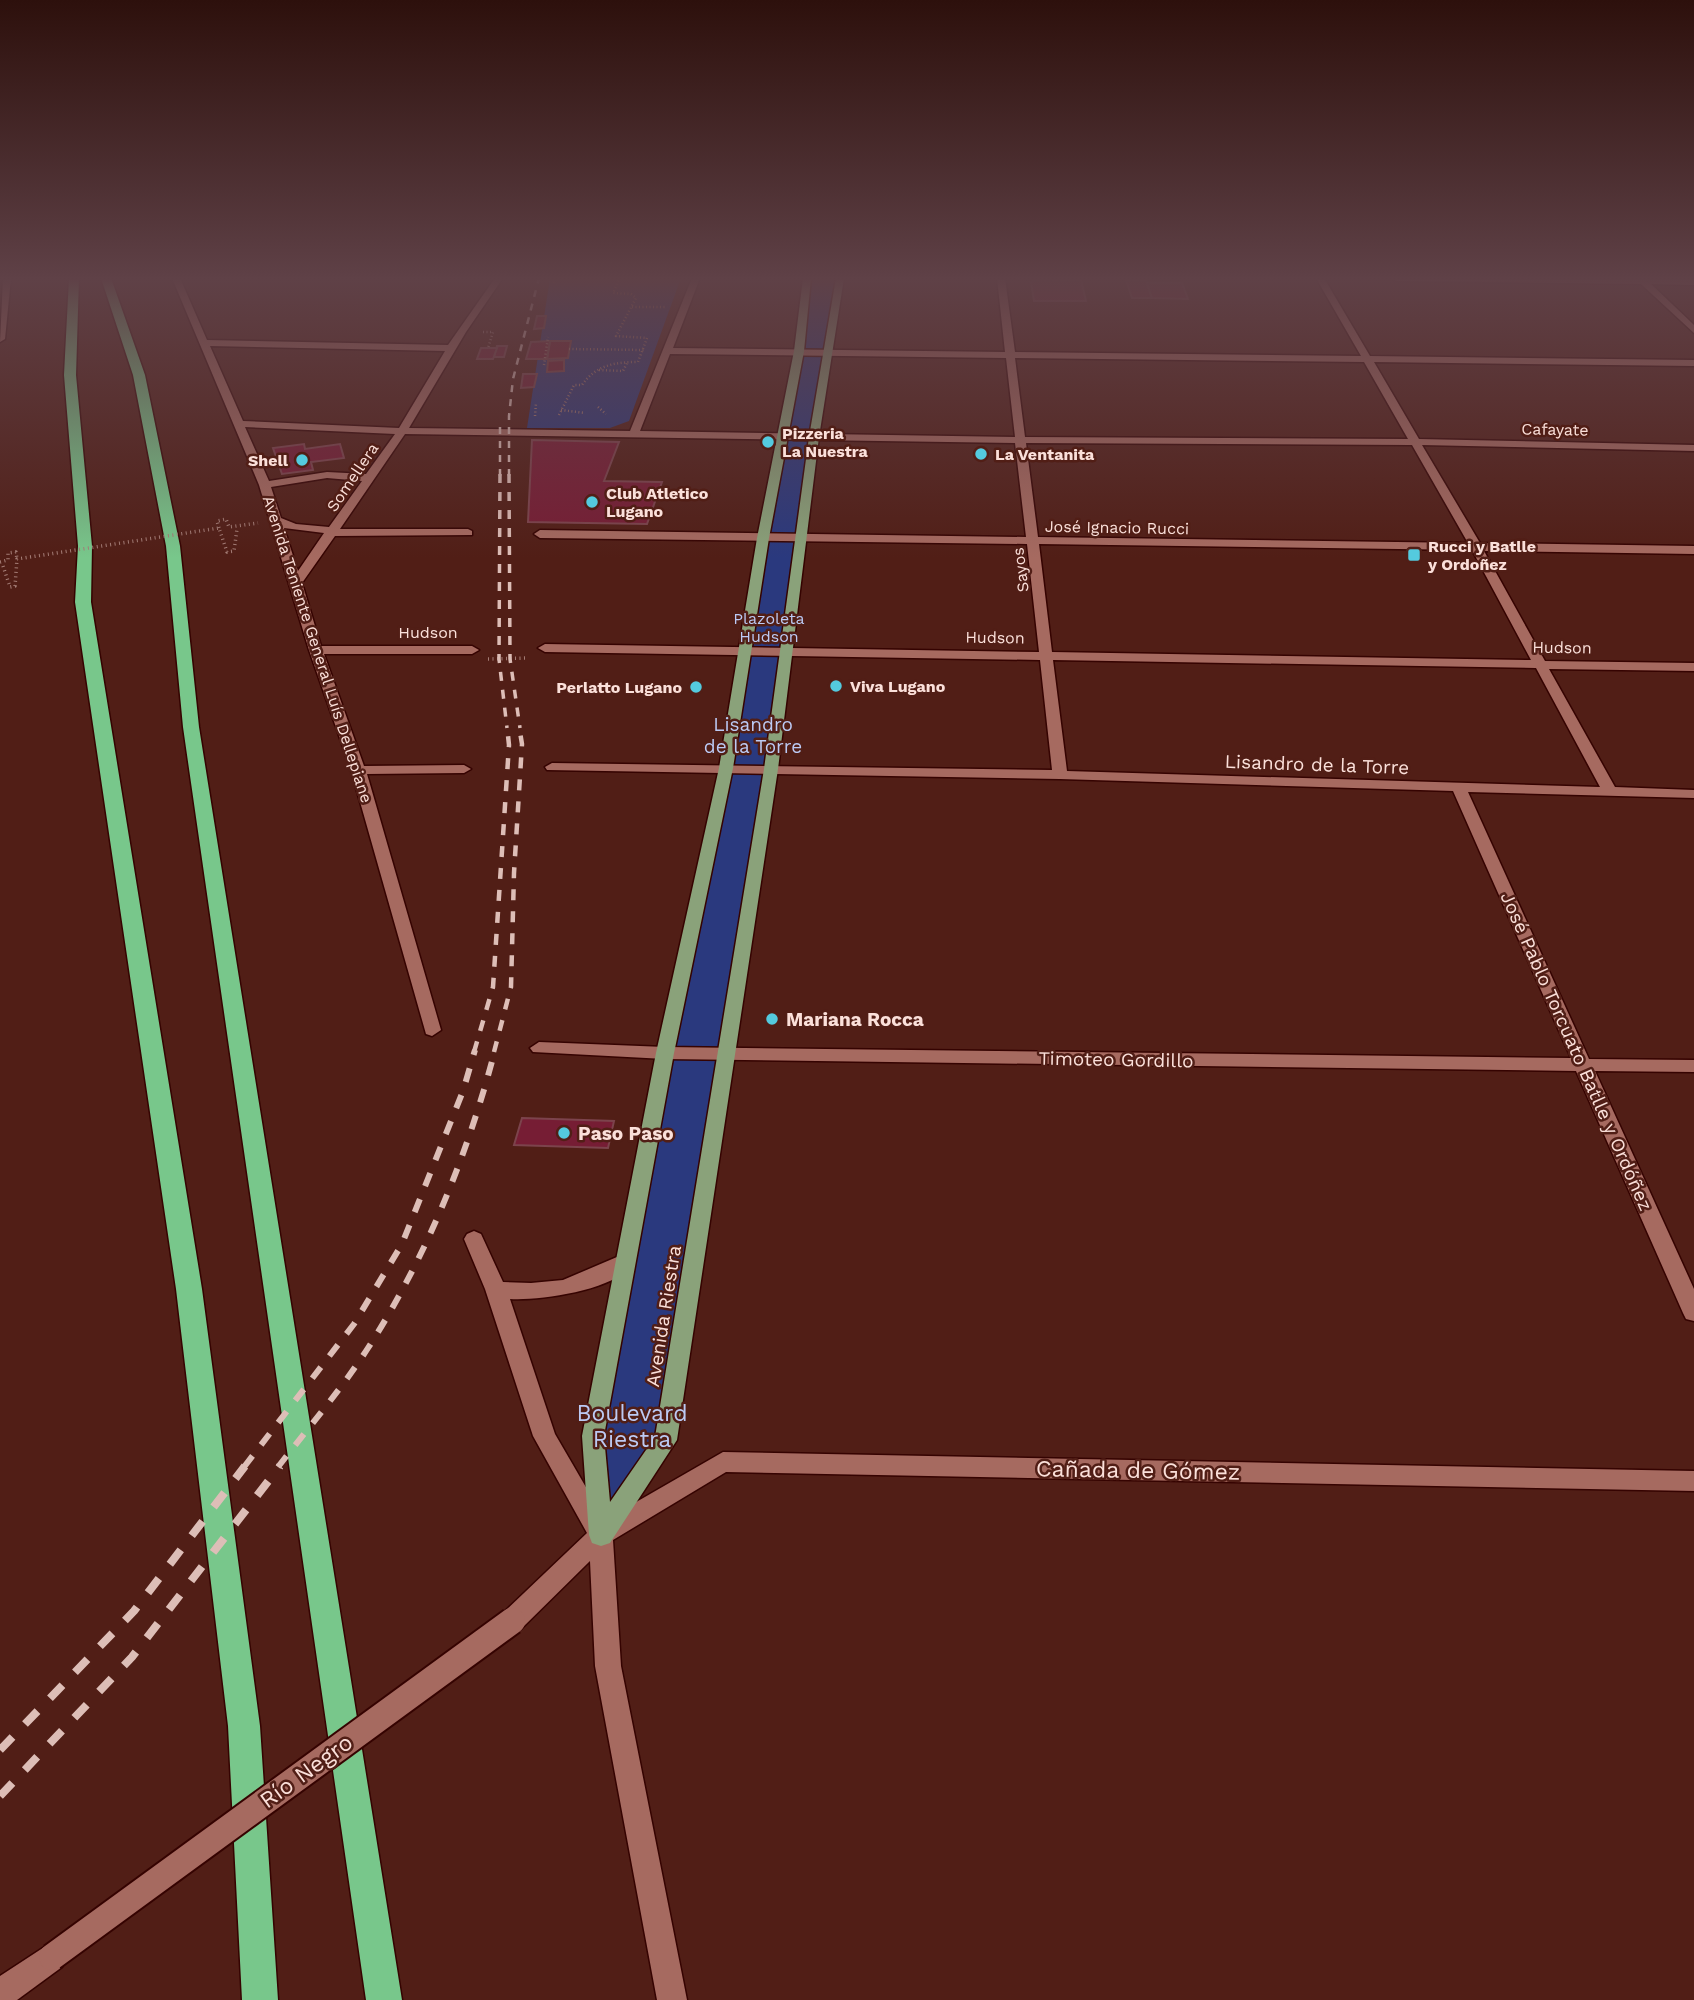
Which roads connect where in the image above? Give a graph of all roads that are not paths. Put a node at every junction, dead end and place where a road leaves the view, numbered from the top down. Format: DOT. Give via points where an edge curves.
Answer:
graph roads {
  1 [pos="70,371"];
  2 [pos="138,371"];
  3 [pos="217,371"];
  4 [pos="438,371"];
  5 [pos="660,371"];
  6 [pos="795,371"];
  7 [pos="825,371"];
  8 [pos="1012,371"];
  9 [pos="1376,371"];
  10 [pos="240,424"];
  11 [pos="402,431"];
  12 [pos="634,433"];
  13 [pos="782,437"];
  14 [pos="814,437"];
  15 [pos="1020,440"];
  16 [pos="1414,442"];
  17 [pos="1694,448"];
  18 [pos="369,478"];
  19 [pos="265,485"];
  20 [pos="276,520"];
  21 [pos="334,532"];
  22 [pos="467,533"];
  23 [pos="540,534"];
  24 [pos="763,538"];
  25 [pos="801,539"];
  26 [pos="1032,542"];
  27 [pos="1476,547"];
  28 [pos="1694,550"];
  29 [pos="295,584"];
  30 [pos="545,648"];
  31 [pos="316,650"];
  32 [pos="472,650"];
  33 [pos="744,650"];
  34 [pos="786,652"];
  35 [pos="1046,655"];
  36 [pos="1542,665"];
  37 [pos="1694,667"];
  38 [pos="552,767"];
  39 [pos="726,768"];
  40 [pos="464,769"];
  41 [pos="771,769"];
  42 [pos="358,770"];
  43 [pos="1060,775"];
  44 [pos="1459,788"];
  45 [pos="1610,792"];
  46 [pos="1694,794"];
  47 [pos="432,1030"];
  48 [pos="539,1048"];
  49 [pos="664,1053"];
  50 [pos="727,1054"];
  51 [pos="1584,1065"];
  52 [pos="1694,1066"];
  53 [pos="474,1239"];
  54 [pos="624,1262"];
  55 [pos="496,1289"];
  56 [pos="1694,1313"];
  57 [pos="1694,1481"];
  58 [pos="601,1535"];
  59 [pos="0,1994"];
  60 [pos="260,2000"];
  61 [pos="384,2000"];
  62 [pos="672,2000"];
  1 -- 60 [label="highway" via="86,561 83,602 191,1303 244,1726"];
  2 -- 61 [label="highway" via="173,546 191,727"];
  3 -- 10 [label="street, Avenida Teniente General Luís Dellepiane"];
  4 -- 11 [label="street, Somellera"];
  5 -- 12 [label="street"];
  6 -- 13 [label="main road"];
  7 -- 14 [label="main road, Avenida Riestra"];
  8 -- 15 [label="street, Sayos"];
  9 -- 16 [label="street"];
  10 -- 11 [label="street, Cafayate"];
  10 -- 19 [label="street, Avenida Teniente General Luís Dellepiane"];
  11 -- 12 [label="street, Cafayate"];
  11 -- 18 [label="street, Somellera"];
  12 -- 13 [label="street, Cafayate"];
  13 -- 14 [label="street, Cafayate"];
  13 -- 24 [label="main road"];
  14 -- 15 [label="street, Cafayate"];
  14 -- 25 [label="main road, Avenida Riestra"];
  15 -- 16 [label="street, Cafayate"];
  15 -- 26 [label="street, Sayos"];
  16 -- 17 [label="street, Cafayate"];
  16 -- 27 [label="street"];
  18 -- 19 [label="street" via="327,475"];
  18 -- 21 [label="street, Somellera"];
  19 -- 20 [label="street, Avenida Teniente General Luís Dellepiane"];
  20 -- 21 [label="street" via="290,527"];
  20 -- 29 [label="street, Avenida Teniente General Luís Dellepiane"];
  21 -- 22 [label="street"];
  21 -- 29 [label="street, Somellera"];
  23 -- 24 [label="street, José Ignacio Rucci"];
  24 -- 25 [label="street, José Ignacio Rucci"];
  24 -- 33 [label="main road"];
  25 -- 26 [label="street, José Ignacio Rucci"];
  25 -- 34 [label="main road, Avenida Riestra"];
  26 -- 27 [label="street, José Ignacio Rucci"];
  26 -- 35 [label="street, Sayos"];
  27 -- 28 [label="street, José Ignacio Rucci"];
  27 -- 36 [label="street"];
  29 -- 31 [label="street, Avenida Teniente General Luís Dellepiane"];
  30 -- 33 [label="street, Hudson"];
  31 -- 32 [label="street, Hudson"];
  31 -- 42 [label="street, Avenida Teniente General Luís Dellepiane"];
  33 -- 34 [label="street, Hudson"];
  33 -- 39 [label="main road"];
  34 -- 35 [label="street, Hudson"];
  34 -- 41 [label="main road, Avenida Riestra"];
  35 -- 36 [label="street, Hudson"];
  35 -- 43 [label="street, Sayos"];
  36 -- 37 [label="street, Hudson"];
  36 -- 45 [label="street"];
  38 -- 39 [label="street"];
  39 -- 41 [label="street, Lisandro de la Torre"];
  39 -- 49 [label="main road"];
  40 -- 42 [label="street"];
  41 -- 43 [label="street, Lisandro de la Torre"];
  41 -- 50 [label="main road, Avenida Riestra"];
  42 -- 47 [label="street, Avenida Teniente General Luís Dellepiane"];
  43 -- 44 [label="street, Lisandro de la Torre"];
  44 -- 45 [label="street, Lisandro de la Torre"];
  44 -- 51 [label="street, José Pablo Torcuato Batlle y Ordóñez"];
  45 -- 46 [label="street, Lisandro de la Torre"];
  48 -- 49 [label="street, Timoteo Gordillo"];
  49 -- 50 [label="street, Timoteo Gordillo"];
  49 -- 54 [label="main road"];
  50 -- 51 [label="street, Timoteo Gordillo"];
  50 -- 58 [label="main road, Avenida Riestra" via="666,1440"];
  51 -- 52 [label="street, Timoteo Gordillo"];
  51 -- 56 [label="street, José Pablo Torcuato Batlle y Ordóñez"];
  53 -- 55 [label="street"];
  54 -- 55 [label="street" via="574,1286 521,1293"];
  54 -- 58 [label="main road" via="593,1436"];
  55 -- 58 [label="street" via="544,1436"];
  57 -- 58 [label="street, Cañada de Gómez" via="723,1462"];
  58 -- 59 [label="street, Río Negro, bridge" via="512,1622"];
  58 -- 62 [label="street" via="608,1666"];
}
